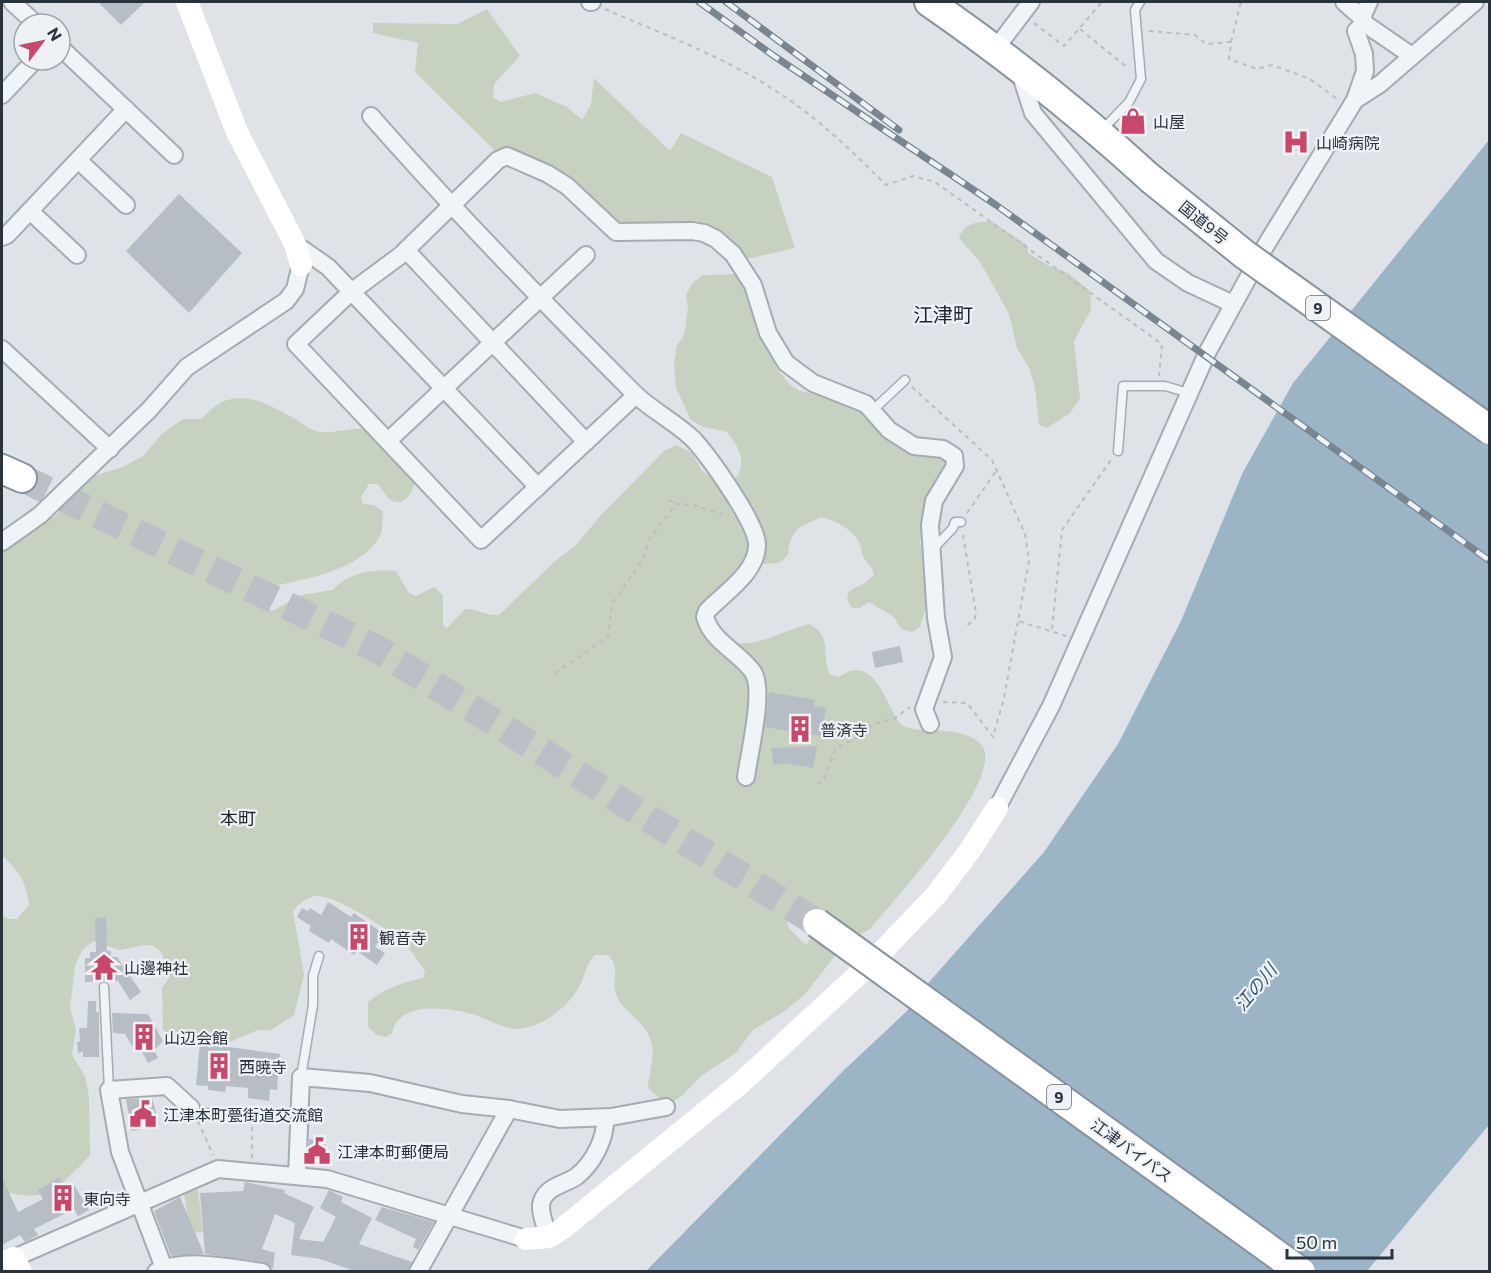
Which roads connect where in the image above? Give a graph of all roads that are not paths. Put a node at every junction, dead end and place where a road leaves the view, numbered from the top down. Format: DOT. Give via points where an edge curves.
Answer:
graph roads {
  1 [pos="187,2"];
  2 [pos="929,2"];
  3 [pos="1140,2"];
  4 [pos="1344,2"];
  5 [pos="1369,2"];
  6 [pos="1475,2"];
  7 [pos="1027,8"];
  8 [pos="1363,21"];
  9 [pos="996,48"];
  10 [pos="1412,57"];
  11 [pos="72,58"];
  12 [pos="1017,66"];
  13 [pos="24,72"];
  14 [pos="2,95"];
  15 [pos="1352,104"];
  16 [pos="126,109"];
  17 [pos="371,116"];
  18 [pos="1100,132"];
  19 [pos="174,155"];
  20 [pos="78,160"];
  21 [pos="126,206"];
  22 [pos="450,206"];
  23 [pos="30,211"];
  24 [pos="2,237"];
  25 [pos="406,250"];
  26 [pos="77,255"];
  27 [pos="298,255"];
  28 [pos="586,255"];
  29 [pos="351,292"];
  30 [pos="540,298"];
  31 [pos="1233,304"];
  32 [pos="493,342"];
  33 [pos="2,349"];
  34 [pos="905,380"];
  35 [pos="443,390"];
  36 [pos="1189,393"];
  37 [pos="636,395"];
  38 [pos="873,410"];
  39 [pos="1490,430"];
  40 [pos="389,440"];
  41 [pos="586,442"];
  42 [pos="110,449"];
  43 [pos="1118,451"];
  44 [pos="538,487"];
  45 [pos="961,522"];
  46 [pos="2,542"];
  47 [pos="930,551"];
  48 [pos="927,712"];
  49 [pos="746,777"];
  50 [pos="997,808"];
  51 [pos="817,923"];
  52 [pos="319,956"];
  53 [pos="879,964"];
  54 [pos="104,987"];
  55 [pos="302,1077"];
  56 [pos="109,1090"];
  57 [pos="666,1107"];
  58 [pos="191,1108"];
  59 [pos="509,1109"];
  60 [pos="605,1118"];
  61 [pos="1121,1141"];
  62 [pos="297,1176"];
  63 [pos="139,1204"];
  64 [pos="450,1215"];
  65 [pos="549,1237"];
  66 [pos="526,1239"];
  67 [pos="12,1264"];
  68 [pos="160,1270"];
  69 [pos="262,1272"];
  70 [pos="418,1272"];
  71 [pos="1301,1272"];
  1 -- 27 [label="street" via="237,132"];
  2 -- 9 [label="highway, 国道9号 / 9"];
  3 -- 18 [label="lane" via="1135,10 1141,79 1129,102"];
  4 -- 8 [label="street"];
  5 -- 8 [label="street"];
  6 -- 10 [label="street"];
  7 -- 9 [label="street"];
  8 -- 10 [label="street"];
  8 -- 15 [label="street" via="1356,32 1365,71"];
  9 -- 12 [label="highway, 国道9号 / 9"];
  10 -- 15 [label="street"];
  11 -- 16 [label="street"];
  12 -- 18 [label="highway, 国道9号 / 9"];
  12 -- 31 [label="street" via="1033,113 1156,261 1188,283"];
  13 -- 14 [label="street"];
  15 -- 31 [label="street"];
  16 -- 19 [label="street"];
  16 -- 20 [label="street"];
  17 -- 22 [label="street"];
  18 -- 39 [label="highway, 国道9号 / 9, bridge" via="1244,254"];
  20 -- 21 [label="street"];
  20 -- 23 [label="street"];
  22 -- 25 [label="street"];
  22 -- 30 [label="street"];
  22 -- 38 [label="street" via="498,160 511,156 567,186 616,232 692,231 710,235 745,270 772,344 786,363 813,383"];
  23 -- 24 [label="street"];
  23 -- 26 [label="street"];
  25 -- 29 [label="street"];
  25 -- 32 [label="street"];
  27 -- 29 [label="street" via="328,267"];
  27 -- 42 [label="street" via="295,290 286,301 188,367"];
  28 -- 30 [label="street"];
  29 -- 35 [label="street"];
  29 -- 40 [label="street" via="296,344"];
  30 -- 32 [label="street"];
  30 -- 37 [label="street"];
  31 -- 36 [label="street"];
  32 -- 35 [label="street"];
  32 -- 41 [label="street"];
  33 -- 42 [label="street"];
  34 -- 38 [label="lane"];
  35 -- 40 [label="street"];
  35 -- 44 [label="street"];
  36 -- 43 [label="lane" via="1158,386 1123,386"];
  36 -- 50 [label="street" via="1051,706"];
  37 -- 41 [label="street"];
  37 -- 49 [label="street" via="694,440 749,520 757,543 755,557 744,574 705,617 716,637 756,677 758,693"];
  38 -- 47 [label="street" via="889,430 909,443 944,449 954,456 955,466 934,501"];
  40 -- 44 [label="street" via="482,540"];
  41 -- 44 [label="street"];
  42 -- 46 [label="street" via="40,515"];
  45 -- 47 [label="lane" via="954,522 954,528"];
  47 -- 48 [label="street" via="943,657"];
  50 -- 53 [label="street" via="937,894"];
  51 -- 61 [label="highway, 江津バイパス / 9, bridge"];
  52 -- 55 [label="lane" via="313,976 313,1005"];
  53 -- 61 [label="street, bridge"];
  53 -- 65 [label="street" via="711,1108"];
  54 -- 56 [label="lane"];
  55 -- 59 [label="street" via="370,1083 462,1104"];
  55 -- 62 [label="street"];
  56 -- 58 [label="street" via="167,1086"];
  56 -- 63 [label="street" via="120,1152"];
  57 -- 60 [label="street"];
  59 -- 60 [label="street" via="560,1119"];
  59 -- 64 [label="street"];
  60 -- 65 [label="street" via="605,1129 592,1160 544,1197 542,1210"];
  61 -- 71 [label="highway, 江津バイパス / 9, bridge"];
  62 -- 63 [label="street" via="218,1169"];
  62 -- 64 [label="street" via="352,1185"];
  63 -- 67 [label="street"];
  63 -- 68 [label="street"];
  64 -- 66 [label="street"];
  64 -- 70 [label="street"];
  65 -- 66 [label="street"];
  68 -- 69 [label="street" via="202,1266"];
}
